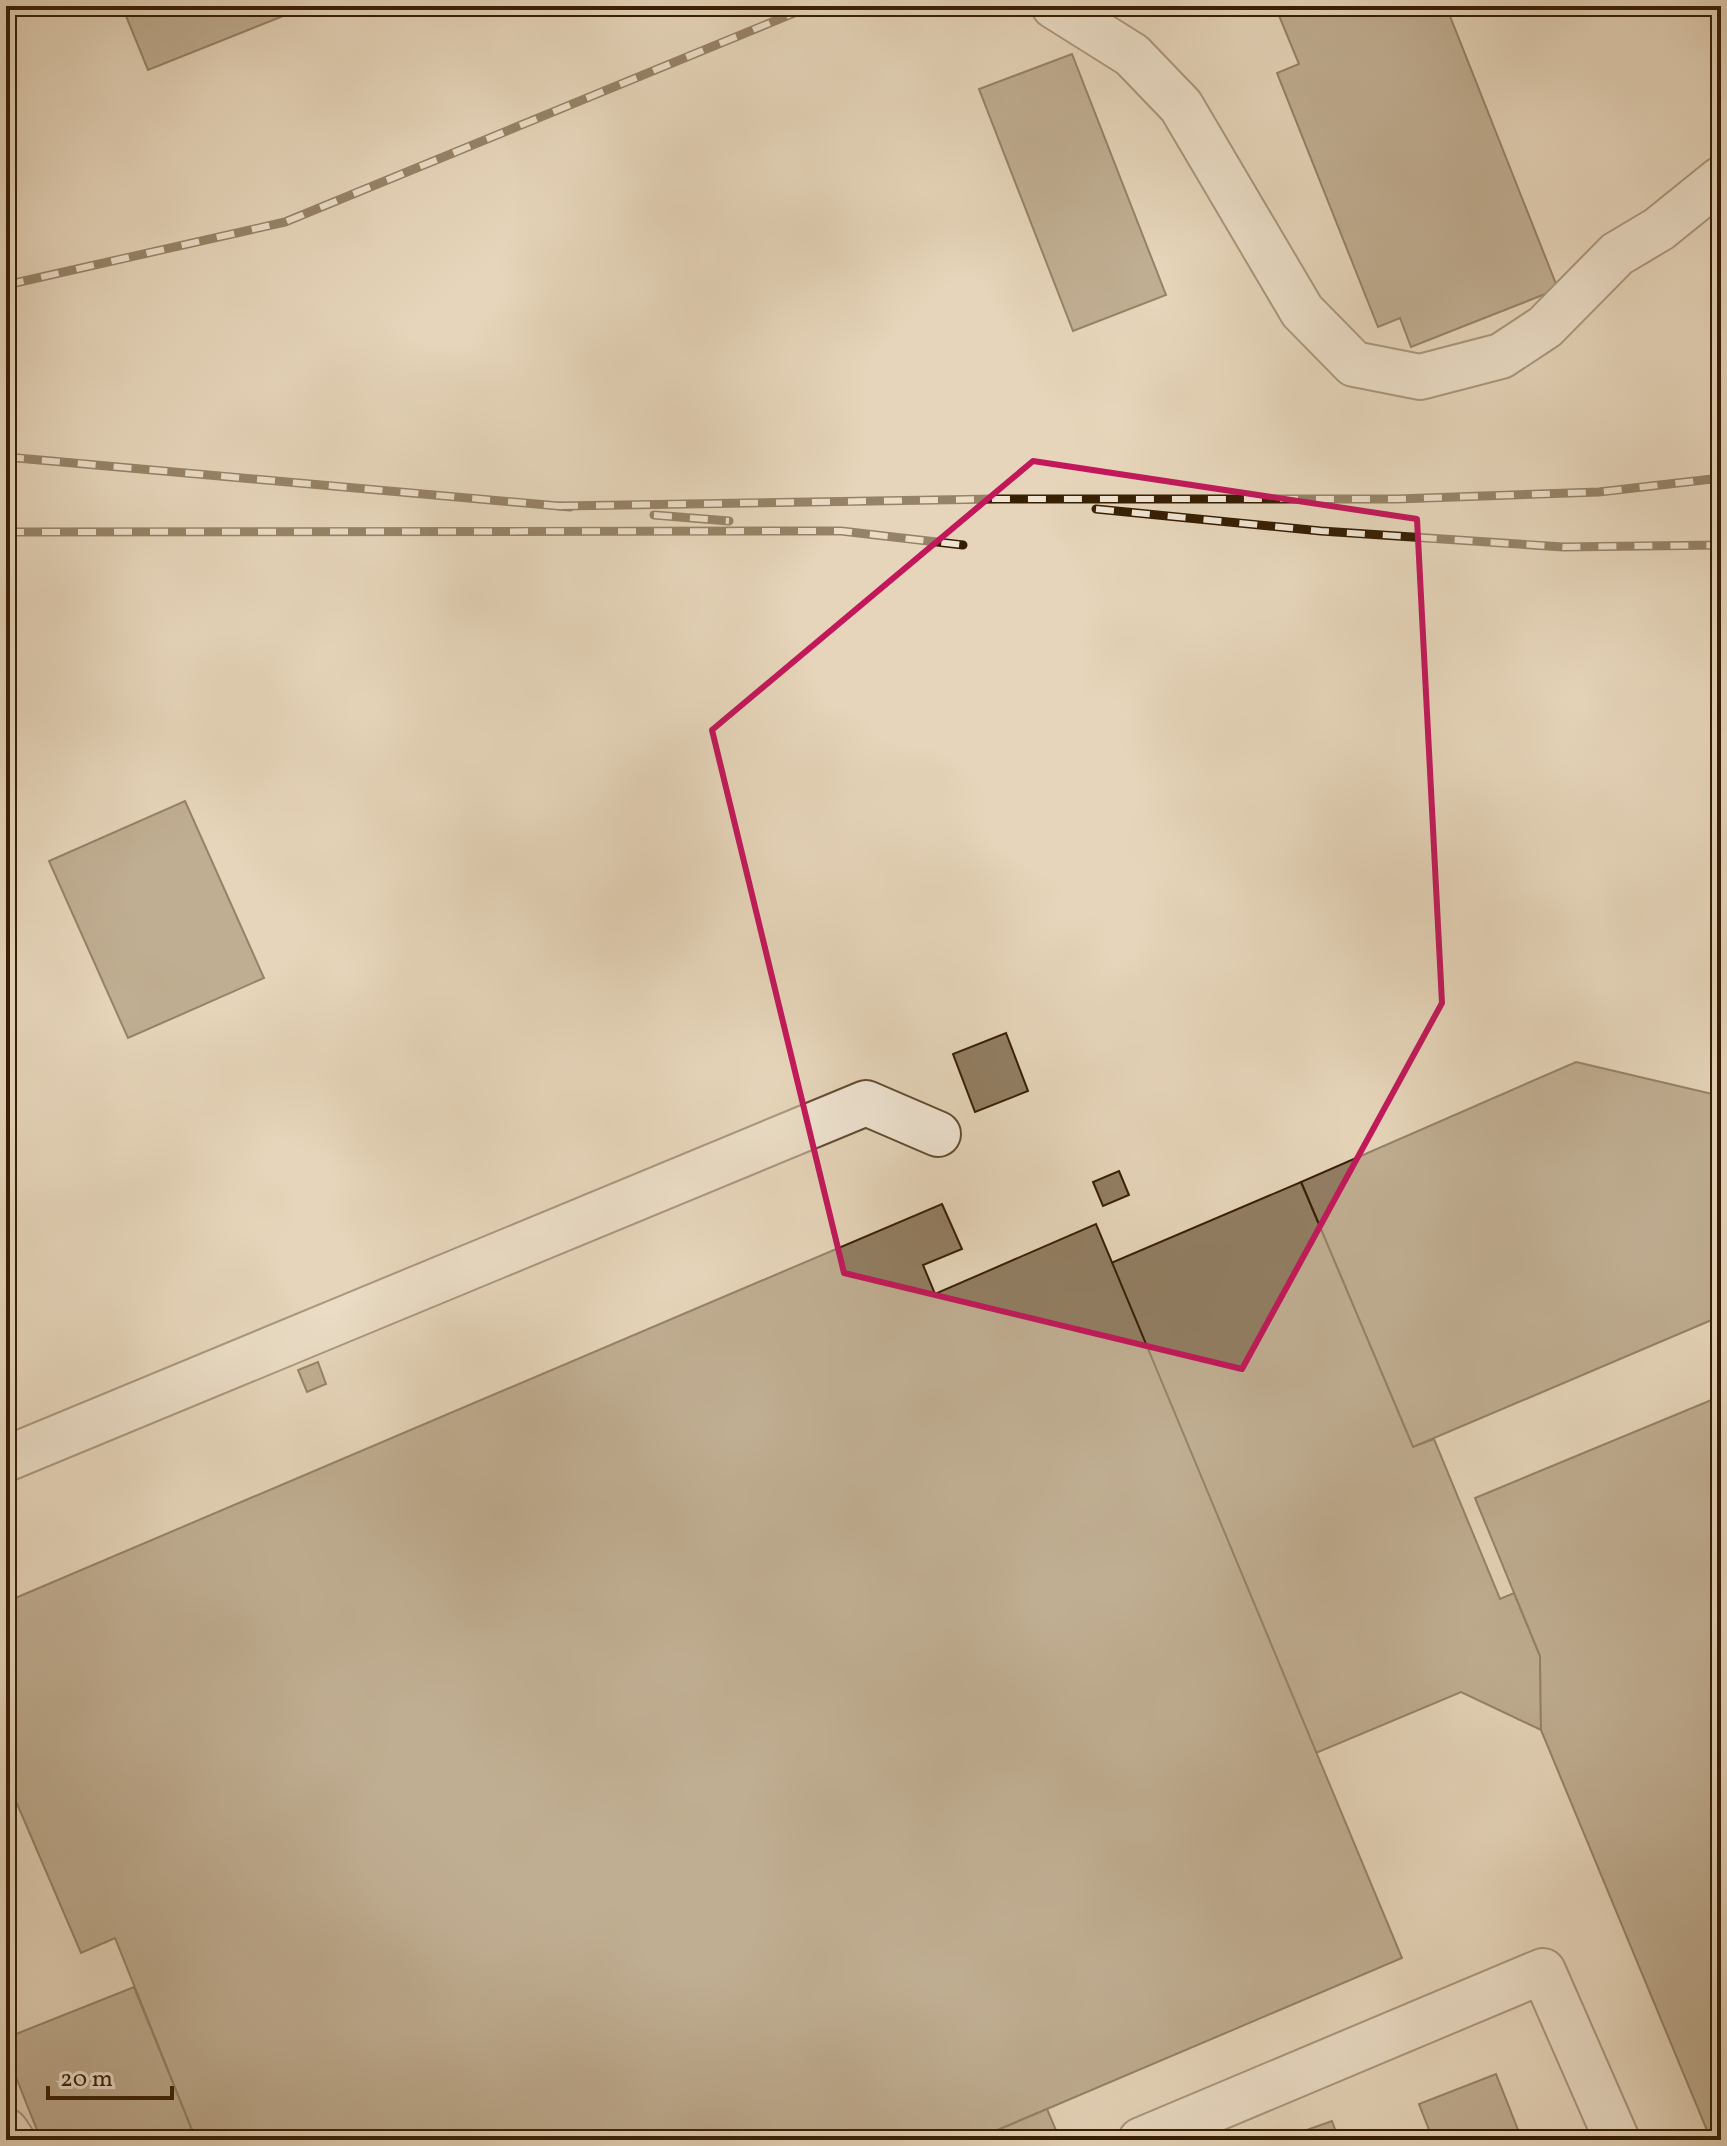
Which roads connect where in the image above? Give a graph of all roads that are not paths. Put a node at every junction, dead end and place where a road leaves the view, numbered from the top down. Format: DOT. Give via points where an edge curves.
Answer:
graph roads {
  1 [pos="1054,6"];
  2 [pos="1721,179"];
  3 [pos="938,1134"];
  4 [pos="6,1459"];
  5 [pos="6,2131"];
  6 [pos="12,2140"];
  7 [pos="1141,2140"];
  8 [pos="1617,2140"];
  1 -- 2 [label="lane" via="1132,55 1181,106 1302,311 1354,364 1420,377 1501,356 1545,327 1617,254 1659,229"];
  3 -- 4 [label="lane" via="866,1103"];
  5 -- 6 [label="lane"];
  7 -- 8 [label="lane" via="1543,1971"];
}
